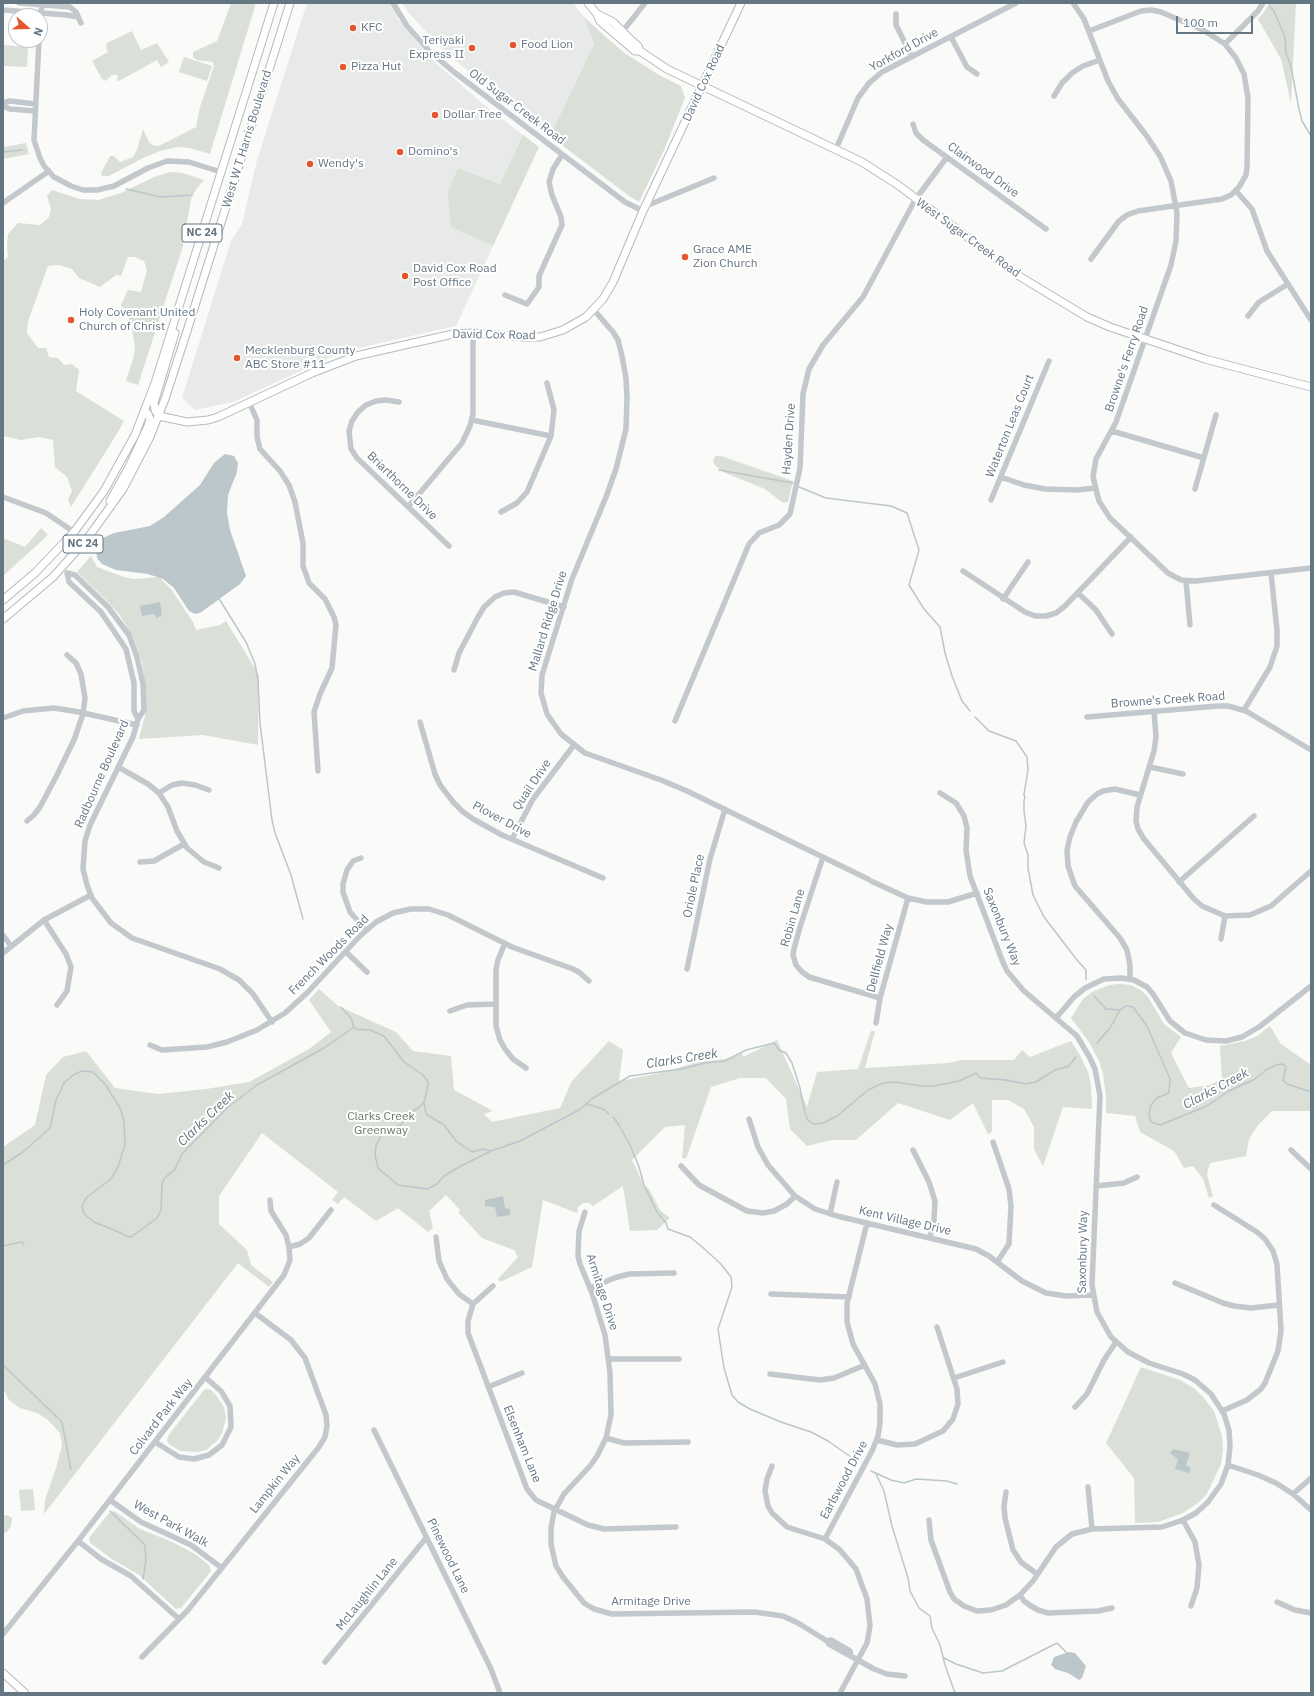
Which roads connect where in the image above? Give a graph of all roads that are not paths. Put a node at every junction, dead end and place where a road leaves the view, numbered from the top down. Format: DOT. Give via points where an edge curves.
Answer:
graph roads {
  1 [pos="19,3"];
  2 [pos="274,3"];
  3 [pos="290,3"];
  4 [pos="393,3"];
  5 [pos="588,3"];
  6 [pos="645,3"];
  7 [pos="741,3"];
  8 [pos="1016,3"];
  9 [pos="1073,3"];
  10 [pos="1263,3"];
  11 [pos="42,4"];
  12 [pos="48,14"];
  13 [pos="597,14"];
  14 [pos="896,14"];
  15 [pos="78,17"];
  16 [pos="81,23"];
  17 [pos="1089,31"];
  18 [pos="622,32"];
  19 [pos="951,37"];
  20 [pos="1225,44"];
  21 [pos="38,48"];
  22 [pos="640,51"];
  23 [pos="912,57"];
  24 [pos="1100,60"];
  25 [pos="977,74"];
  26 [pos="703,84"];
  27 [pos="1054,96"];
  28 [pos="3,103"];
  29 [pos="35,104"];
  30 [pos="3,106"];
  31 [pos="34,111"];
  32 [pos="913,124"];
  33 [pos="836,150"];
  34 [pos="562,155"];
  35 [pos="947,157"];
  36 [pos="49,171"];
  37 [pos="221,172"];
  38 [pos="714,178"];
  39 [pos="1236,191"];
  40 [pos="915,200"];
  41 [pos="3,203"];
  42 [pos="1176,206"];
  43 [pos="644,208"];
  44 [pos="1046,230"];
  45 [pos="1091,259"];
  46 [pos="1288,284"];
  47 [pos="184,292"];
  48 [pos="505,295"];
  49 [pos="594,310"];
  50 [pos="1248,316"];
  51 [pos="1311,320"];
  52 [pos="473,333"];
  53 [pos="1146,339"];
  54 [pos="1049,361"];
  55 [pos="547,384"];
  56 [pos="1311,387"];
  57 [pos="249,402"];
  58 [pos="399,402"];
  59 [pos="145,411"];
  60 [pos="1216,415"];
  61 [pos="159,416"];
  62 [pos="472,420"];
  63 [pos="1112,432"];
  64 [pos="551,436"];
  65 [pos="1204,458"];
  66 [pos="1001,477"];
  67 [pos="1095,488"];
  68 [pos="1195,488"];
  69 [pos="3,497"];
  70 [pos="991,500"];
  71 [pos="408,507"];
  72 [pos="501,512"];
  73 [pos="95,529"];
  74 [pos="74,532"];
  75 [pos="1131,537"];
  76 [pos="450,546"];
  77 [pos="1028,562"];
  78 [pos="1311,568"];
  79 [pos="65,570"];
  80 [pos="962,571"];
  81 [pos="1271,573"];
  82 [pos="1186,581"];
  83 [pos="1078,593"];
  84 [pos="1003,599"];
  85 [pos="3,600"];
  86 [pos="564,607"];
  87 [pos="3,619"];
  88 [pos="1190,625"];
  89 [pos="1112,634"];
  90 [pos="67,656"];
  91 [pos="454,670"];
  92 [pos="1244,710"];
  93 [pos="1154,711"];
  94 [pos="83,714"];
  95 [pos="1087,717"];
  96 [pos="3,718"];
  97 [pos="138,722"];
  98 [pos="420,722"];
  99 [pos="675,722"];
  100 [pos="574,746"];
  101 [pos="1311,750"];
  102 [pos="118,767"];
  103 [pos="1150,767"];
  104 [pos="318,772"];
  105 [pos="1183,774"];
  106 [pos="209,790"];
  107 [pos="940,792"];
  108 [pos="159,793"];
  109 [pos="1140,795"];
  110 [pos="725,809"];
  111 [pos="1254,816"];
  112 [pos="27,821"];
  113 [pos="512,839"];
  114 [pos="184,844"];
  115 [pos="823,857"];
  116 [pos="361,858"];
  117 [pos="140,862"];
  118 [pos="219,868"];
  119 [pos="1311,871"];
  120 [pos="603,878"];
  121 [pos="1179,882"];
  122 [pos="976,893"];
  123 [pos="91,895"];
  124 [pos="908,898"];
  125 [pos="1225,916"];
  126 [pos="44,920"];
  127 [pos="366,930"];
  128 [pos="3,935"];
  129 [pos="1221,939"];
  130 [pos="505,943"];
  131 [pos="12,946"];
  132 [pos="346,952"];
  133 [pos="3,953"];
  134 [pos="687,969"];
  135 [pos="367,972"];
  136 [pos="1130,979"];
  137 [pos="589,981"];
  138 [pos="1309,988"];
  139 [pos="1311,996"];
  140 [pos="880,998"];
  141 [pos="496,1004"];
  142 [pos="57,1006"];
  143 [pos="450,1011"];
  144 [pos="1056,1018"];
  145 [pos="272,1022"];
  146 [pos="876,1023"];
  147 [pos="150,1045"];
  148 [pos="526,1068"];
  149 [pos="749,1119"];
  150 [pos="993,1142"];
  151 [pos="913,1150"];
  152 [pos="1291,1150"];
  153 [pos="681,1166"];
  154 [pos="1311,1169"];
  155 [pos="1137,1177"];
  156 [pos="837,1182"];
  157 [pos="1096,1186"];
  158 [pos="795,1196"];
  159 [pos="270,1200"];
  160 [pos="1214,1206"];
  161 [pos="331,1210"];
  162 [pos="585,1212"];
  163 [pos="830,1214"];
  164 [pos="867,1223"];
  165 [pos="436,1237"];
  166 [pos="930,1238"];
  167 [pos="290,1247"];
  168 [pos="997,1262"];
  169 [pos="674,1273"];
  170 [pos="1175,1283"];
  171 [pos="493,1286"];
  172 [pos="591,1288"];
  173 [pos="771,1294"];
  174 [pos="1092,1295"];
  175 [pos="849,1297"];
  176 [pos="474,1304"];
  177 [pos="1280,1305"];
  178 [pos="256,1313"];
  179 [pos="937,1327"];
  180 [pos="1116,1342"];
  181 [pos="609,1359"];
  182 [pos="679,1359"];
  183 [pos="1002,1362"];
  184 [pos="864,1365"];
  185 [pos="522,1373"];
  186 [pos="770,1374"];
  187 [pos="205,1378"];
  188 [pos="954,1378"];
  189 [pos="488,1387"];
  190 [pos="1075,1407"];
  191 [pos="1222,1411"];
  192 [pos="374,1430"];
  193 [pos="606,1438"];
  194 [pos="877,1440"];
  195 [pos="155,1442"];
  196 [pos="688,1442"];
  197 [pos="772,1466"];
  198 [pos="1228,1466"];
  199 [pos="1311,1478"];
  200 [pos="1088,1487"];
  201 [pos="1006,1492"];
  202 [pos="1293,1494"];
  203 [pos="110,1500"];
  204 [pos="555,1510"];
  205 [pos="1311,1510"];
  206 [pos="930,1520"];
  207 [pos="1183,1520"];
  208 [pos="676,1527"];
  209 [pos="1092,1530"];
  210 [pos="426,1538"];
  211 [pos="825,1539"];
  212 [pos="78,1541"];
  213 [pos="222,1568"];
  214 [pos="1037,1574"];
  215 [pos="1020,1595"];
  216 [pos="1277,1602"];
  217 [pos="1191,1606"];
  218 [pos="1112,1608"];
  219 [pos="1311,1613"];
  220 [pos="179,1619"];
  221 [pos="3,1634"];
  222 [pos="142,1657"];
  223 [pos="858,1660"];
  224 [pos="325,1662"];
  225 [pos="3,1673"];
  226 [pos="905,1676"];
  227 [pos="25,1693"];
  228 [pos="500,1693"];
  229 [pos="840,1693"];
  1 -- 11 [label="street"];
  2 -- 37 [label="main road, West W T Harris Boulevard / NC 24"];
  3 -- 61 [label="main road, West W T Harris Boulevard / NC 24"];
  4 -- 34 [label="street, Old Sugar Creek Road" via="407,26 430,52"];
  5 -- 13 [label="main road, West Sugar Creek Road"];
  6 -- 18 [label="street"];
  7 -- 26 [label="main road, David Cox Road"];
  8 -- 19 [label="street, Yorkford Drive"];
  9 -- 17 [label="street, Browne's Ferry Road"];
  10 -- 20 [label="street"];
  11 -- 15 [label="street" via="70,7"];
  12 -- 15 [label="street"];
  13 -- 18 [label="main road, West Sugar Creek Road" via="613,22"];
  13 -- 22 [label="main road, West Sugar Creek Road" via="600,21 622,40 635,51"];
  14 -- 23 [label="street" via="896,24"];
  15 -- 16 [label="street"];
  17 -- 20 [label="street" via="1141,11 1154,10 1203,30"];
  17 -- 24 [label="street, Browne's Ferry Road"];
  18 -- 22 [label="main road, West Sugar Creek Road"];
  19 -- 23 [label="street, Yorkford Drive"];
  19 -- 25 [label="street" via="967,68"];
  20 -- 39 [label="street" via="1241,67 1247,91 1247,167 1243,182"];
  21 -- 29 [label="street"];
  22 -- 26 [label="main road, West Sugar Creek Road" via="667,69"];
  23 -- 33 [label="street, Yorkford Drive" via="882,72 868,83 858,98"];
  24 -- 27 [label="street" via="1072,72"];
  24 -- 42 [label="street, Browne's Ferry Road" via="1118,100 1160,156 1171,181"];
  26 -- 33 [label="main road, West Sugar Creek Road"];
  26 -- 43 [label="main road, David Cox Road"];
  28 -- 29 [label="street" via="10,101"];
  29 -- 31 [label="street"];
  30 -- 31 [label="street"];
  31 -- 36 [label="street" via="36,149"];
  32 -- 35 [label="street, Clairwood Drive" via="916,133 923,140"];
  33 -- 40 [label="main road, West Sugar Creek Road" via="872,168"];
  34 -- 43 [label="street, Old Sugar Creek Road" via="625,202"];
  34 -- 48 [label="street" via="553,169 549,182 562,225 539,276 539,287 527,304"];
  35 -- 40 [label="street, Hayden Drive"];
  35 -- 44 [label="street, Clairwood Drive"];
  36 -- 37 [label="street" via="71,186 92,190 114,186 148,168 167,162 189,162"];
  36 -- 41 [label="street"];
  37 -- 47 [label="main road, West W T Harris Boulevard / NC 24"];
  38 -- 43 [label="street"];
  39 -- 42 [label="street" via="1222,199"];
  39 -- 46 [label="street" via="1252,209 1264,245"];
  40 -- 53 [label="main road, West Sugar Creek Road" via="1055,299 1101,324"];
  40 -- 99 [label="street, Hayden Drive" via="863,297 823,345 809,369 803,394 802,453 790,514 779,525 759,533 749,544"];
  42 -- 45 [label="street" via="1127,215 1119,221"];
  42 -- 53 [label="street, Browne's Ferry Road" via="1174,253"];
  43 -- 49 [label="main road, David Cox Road" via="613,282"];
  46 -- 50 [label="street" via="1259,302"];
  46 -- 51 [label="street"];
  47 -- 59 [label="main road, West W T Harris Boulevard / NC 24"];
  47 -- 61 [label="main road" via="174,338 154,403"];
  49 -- 52 [label="main road, David Cox Road" via="563,330 540,337"];
  49 -- 86 [label="street, Mallard Ridge Drive" via="618,340 626,378 626,421 616,470 574,575"];
  52 -- 57 [label="main road, David Cox Road" via="440,336 356,356 312,372"];
  52 -- 62 [label="street"];
  53 -- 56 [label="main road, West Sugar Creek Road" via="1205,359"];
  53 -- 63 [label="street, Browne's Ferry Road"];
  54 -- 66 [label="street, Waterton Leas Court"];
  55 -- 64 [label="street" via="554,410"];
  57 -- 61 [label="main road, David Cox Road" via="218,417 198,422"];
  57 -- 104 [label="street" via="257,420 260,449 280,471 289,485 295,502 306,577 325,599 336,625 332,668 314,712"];
  58 -- 71 [label="street, Briarthorne Drive" via="380,400 363,407 352,421 349,438 351,449 357,458"];
  59 -- 73 [label="main road" via="149,416 148,426"];
  59 -- 74 [label="main road, West W T Harris Boulevard / NC 24" via="114,474 93,508"];
  60 -- 65 [label="street"];
  61 -- 73 [label="main road, West W T Harris Boulevard / NC 24" via="133,472"];
  62 -- 64 [label="street"];
  62 -- 71 [label="street" via="462,444"];
  63 -- 65 [label="street"];
  63 -- 67 [label="street, Browne's Ferry Road" via="1096,459 1093,477"];
  64 -- 72 [label="street" via="527,492 517,503"];
  65 -- 68 [label="street"];
  66 -- 67 [label="street" via="1045,489"];
  66 -- 70 [label="street, Waterton Leas Court"];
  67 -- 75 [label="street, Browne's Ferry Road" via="1104,510"];
  69 -- 74 [label="street" via="46,513"];
  71 -- 76 [label="street, Briarthorne Drive"];
  73 -- 79 [label="main road, West W T Harris Boulevard / NC 24"];
  74 -- 85 [label="main road, West W T Harris Boulevard / NC 24" via="40,569"];
  75 -- 82 [label="street, Browne's Ferry Road" via="1168,573"];
  75 -- 83 [label="street"];
  77 -- 84 [label="street"];
  78 -- 81 [label="street, Browne's Ferry Road"];
  79 -- 87 [label="main road, West W T Harris Boulevard / NC 24"];
  79 -- 97 [label="street, Radbourne Boulevard" via="69,582 101,612 126,649 134,683 134,711"];
  79 -- 97 [label="street, Radbourne Boulevard" via="75,575 108,607 129,635 143,684 144,710"];
  80 -- 84 [label="street"];
  81 -- 82 [label="street, Browne's Ferry Road"];
  81 -- 92 [label="street" via="1277,646 1270,667"];
  82 -- 88 [label="street"];
  83 -- 84 [label="street" via="1056,613 1042,616 1025,612"];
  83 -- 89 [label="street" via="1096,610"];
  86 -- 91 [label="street" via="514,592 495,597 478,617 459,653"];
  86 -- 100 [label="street, Mallard Ridge Drive" via="542,675 541,693 550,720"];
  90 -- 94 [label="street" via="76,662 81,674"];
  92 -- 93 [label="street, Browne's Creek Road" via="1218,706"];
  92 -- 101 [label="street, Browne's Creek Road"];
  93 -- 95 [label="street, Browne's Creek Road"];
  93 -- 103 [label="street" via="1155,746"];
  94 -- 96 [label="street" via="66,709 41,708"];
  94 -- 97 [label="street"];
  94 -- 112 [label="street" via="57,775 40,806"];
  97 -- 102 [label="street, Radbourne Boulevard"];
  98 -- 113 [label="street, Plover Drive" via="435,774 446,794 473,819"];
  100 -- 110 [label="street, Mallard Ridge Drive" via="585,753 661,780"];
  100 -- 113 [label="street, Quail Drive" via="533,799"];
  102 -- 108 [label="street"];
  102 -- 123 [label="street, Radbourne Boulevard" via="85,841 83,870"];
  103 -- 105 [label="street"];
  103 -- 109 [label="street"];
  106 -- 108 [label="street" via="195,784 182,783 172,785"];
  107 -- 122 [label="street, Saxonbury Way" via="956,803 964,816 968,864"];
  108 -- 114 [label="street"];
  109 -- 121 [label="street" via="1135,814 1138,829"];
  109 -- 136 [label="street" via="1115,789 1103,791 1092,798 1073,828 1067,856 1075,886 1122,942 1129,957"];
  110 -- 115 [label="street, Mallard Ridge Drive"];
  110 -- 134 [label="street, Oriole Place" via="710,858"];
  111 -- 121 [label="street"];
  113 -- 120 [label="street, Plover Drive"];
  114 -- 117 [label="street" via="154,861"];
  114 -- 118 [label="street" via="198,858"];
  115 -- 124 [label="street, Mallard Ridge Drive"];
  115 -- 140 [label="street, Robin Lane" via="794,949 796,965 809,977"];
  116 -- 127 [label="street" via="353,861 347,870 343,892 350,912"];
  119 -- 125 [label="street" via="1265,909 1243,916"];
  121 -- 125 [label="street" via="1202,906"];
  122 -- 124 [label="street, Mallard Ridge Drive" via="952,901 923,902"];
  122 -- 144 [label="street, Saxonbury Way" via="1007,971 1024,992"];
  123 -- 126 [label="street"];
  123 -- 145 [label="street, Radbourne Boulevard" via="111,923 132,938 220,969 239,980 253,994"];
  124 -- 140 [label="street, Dellfield Way"];
  125 -- 129 [label="street"];
  126 -- 131 [label="street"];
  126 -- 142 [label="street" via="66,954 71,967 67,991"];
  127 -- 130 [label="street, French Woods Road" via="393,913 429,909 448,915"];
  127 -- 132 [label="street, French Woods Road"];
  128 -- 131 [label="street"];
  130 -- 137 [label="street, French Woods Road" via="573,969"];
  130 -- 141 [label="street" via="496,968"];
  131 -- 133 [label="street"];
  132 -- 135 [label="street"];
  132 -- 145 [label="street, French Woods Road" via="307,993"];
  136 -- 138 [label="street" via="1149,989 1167,1017 1180,1030 1198,1038 1216,1041 1235,1039 1251,1033"];
  136 -- 144 [label="street" via="1109,978 1091,984 1074,997"];
  138 -- 139 [label="street"];
  140 -- 146 [label="street, Dellfield Way"];
  141 -- 143 [label="street" via="467,1005"];
  141 -- 148 [label="street" via="496,1026 500,1040 511,1057"];
  144 -- 157 [label="street, Saxonbury Way" via="1080,1041 1097,1075 1100,1096"];
  145 -- 147 [label="street, French Woods Road" via="243,1037 214,1045 162,1050"];
  149 -- 158 [label="street, Kent Village Drive" via="763,1158"];
  150 -- 168 [label="street" via="1009,1189 1011,1206 1009,1244"];
  151 -- 166 [label="street" via="929,1182 935,1201"];
  152 -- 154 [label="street"];
  153 -- 158 [label="street" via="699,1185 747,1211 774,1211"];
  155 -- 157 [label="street" via="1119,1184"];
  156 -- 163 [label="street"];
  157 -- 174 [label="street, Saxonbury Way"];
  158 -- 163 [label="street, Kent Village Drive" via="815,1209"];
  159 -- 167 [label="street" via="271,1211 286,1235"];
  160 -- 177 [label="street" via="1257,1232 1269,1244 1276,1264"];
  161 -- 167 [label="street" via="309,1238"];
  162 -- 172 [label="street, Armitage Drive" via="579,1231 578,1246 580,1264"];
  163 -- 164 [label="street, Kent Village Drive"];
  164 -- 166 [label="street, Kent Village Drive"];
  164 -- 175 [label="street, Earlswood Drive"];
  165 -- 176 [label="street" via="439,1261 447,1279 460,1294"];
  166 -- 168 [label="street, Kent Village Drive" via="976,1250"];
  167 -- 178 [label="street, Colvard Park Way" via="290,1260 284,1275"];
  168 -- 174 [label="street, Kent Village Drive" via="1022,1281 1046,1293 1066,1296"];
  169 -- 172 [label="street" via="629,1274"];
  170 -- 177 [label="street" via="1234,1306 1251,1308"];
  171 -- 176 [label="street, Elsenham Lane"];
  172 -- 181 [label="street, Armitage Drive"];
  173 -- 175 [label="street"];
  174 -- 180 [label="street, Saxonbury Way" via="1101,1322"];
  175 -- 184 [label="street, Earlswood Drive" via="849,1332"];
  176 -- 189 [label="street, Elsenham Lane" via="468,1321 468,1333"];
  177 -- 191 [label="street" via="1278,1351 1265,1383 1247,1400"];
  178 -- 187 [label="street, Colvard Park Way"];
  178 -- 213 [label="street, Lampkin Way" via="300,1350 326,1415 327,1426 325,1437 319,1447"];
  179 -- 188 [label="street"];
  180 -- 190 [label="street" via="1087,1394"];
  180 -- 191 [label="street, Saxonbury Way" via="1138,1358 1195,1380 1211,1394"];
  181 -- 182 [label="street"];
  181 -- 193 [label="street, Armitage Drive" via="612,1403"];
  183 -- 188 [label="street"];
  184 -- 186 [label="street" via="834,1378 820,1380"];
  184 -- 194 [label="street, Earlswood Drive" via="875,1384 879,1399 880,1423"];
  185 -- 189 [label="street"];
  187 -- 195 [label="street, Colvard Park Way"];
  187 -- 195 [label="street" via="221,1390 230,1406 231,1426 222,1445 209,1455 194,1459 178,1457"];
  188 -- 194 [label="street" via="958,1404 953,1419 943,1431 922,1442 905,1446"];
  189 -- 204 [label="street, Elsenham Lane" via="527,1489 536,1500"];
  191 -- 198 [label="street, Saxonbury Way" via="1230,1435"];
  192 -- 210 [label="street, Pinewood Lane"];
  193 -- 196 [label="street" via="624,1443"];
  193 -- 204 [label="street, Armitage Drive" via="594,1461 564,1494"];
  194 -- 211 [label="street, Earlswood Drive"];
  195 -- 203 [label="street, Colvard Park Way"];
  197 -- 211 [label="street" via="765,1491 772,1513 787,1527"];
  198 -- 202 [label="street" via="1258,1475"];
  198 -- 207 [label="street, Saxonbury Way" via="1212,1498 1196,1513"];
  199 -- 202 [label="street"];
  200 -- 209 [label="street"];
  201 -- 214 [label="street" via="1005,1518 1013,1550 1021,1562"];
  202 -- 205 [label="street"];
  203 -- 212 [label="street, Colvard Park Way"];
  203 -- 213 [label="street, West Park Walk" via="141,1522 197,1549"];
  204 -- 208 [label="street, Elsenham Lane" via="588,1525 604,1529"];
  204 -- 223 [label="street, Armitage Drive" via="551,1539 556,1566 575,1594 594,1609 620,1615 754,1612 773,1614 798,1623 827,1640 828,1644"];
  206 -- 215 [label="street, Saxonbury Way" via="935,1554 948,1588 957,1601 971,1609 984,1611 1006,1605"];
  207 -- 209 [label="street, Saxonbury Way" via="1162,1527"];
  207 -- 217 [label="street" via="1195,1542 1199,1564 1197,1588"];
  209 -- 214 [label="street, Saxonbury Way" via="1077,1532 1063,1540"];
  210 -- 224 [label="street, McLaughlin Lane"];
  210 -- 228 [label="street, Pinewood Lane" via="491,1669"];
  211 -- 223 [label="street" via="850,1561 860,1578 867,1600 870,1615 869,1633"];
  212 -- 220 [label="street" via="101,1559 131,1576"];
  212 -- 221 [label="street, Colvard Park Way"];
  213 -- 220 [label="street, Lampkin Way"];
  214 -- 215 [label="street, Saxonbury Way"];
  215 -- 218 [label="street" via="1031,1606 1048,1613"];
  216 -- 219 [label="street" via="1298,1612"];
  220 -- 222 [label="street, Lampkin Way"];
  223 -- 226 [label="street, Armitage Drive" via="878,1671"];
  223 -- 229 [label="street"];
  225 -- 227 [label="main road"];
}
